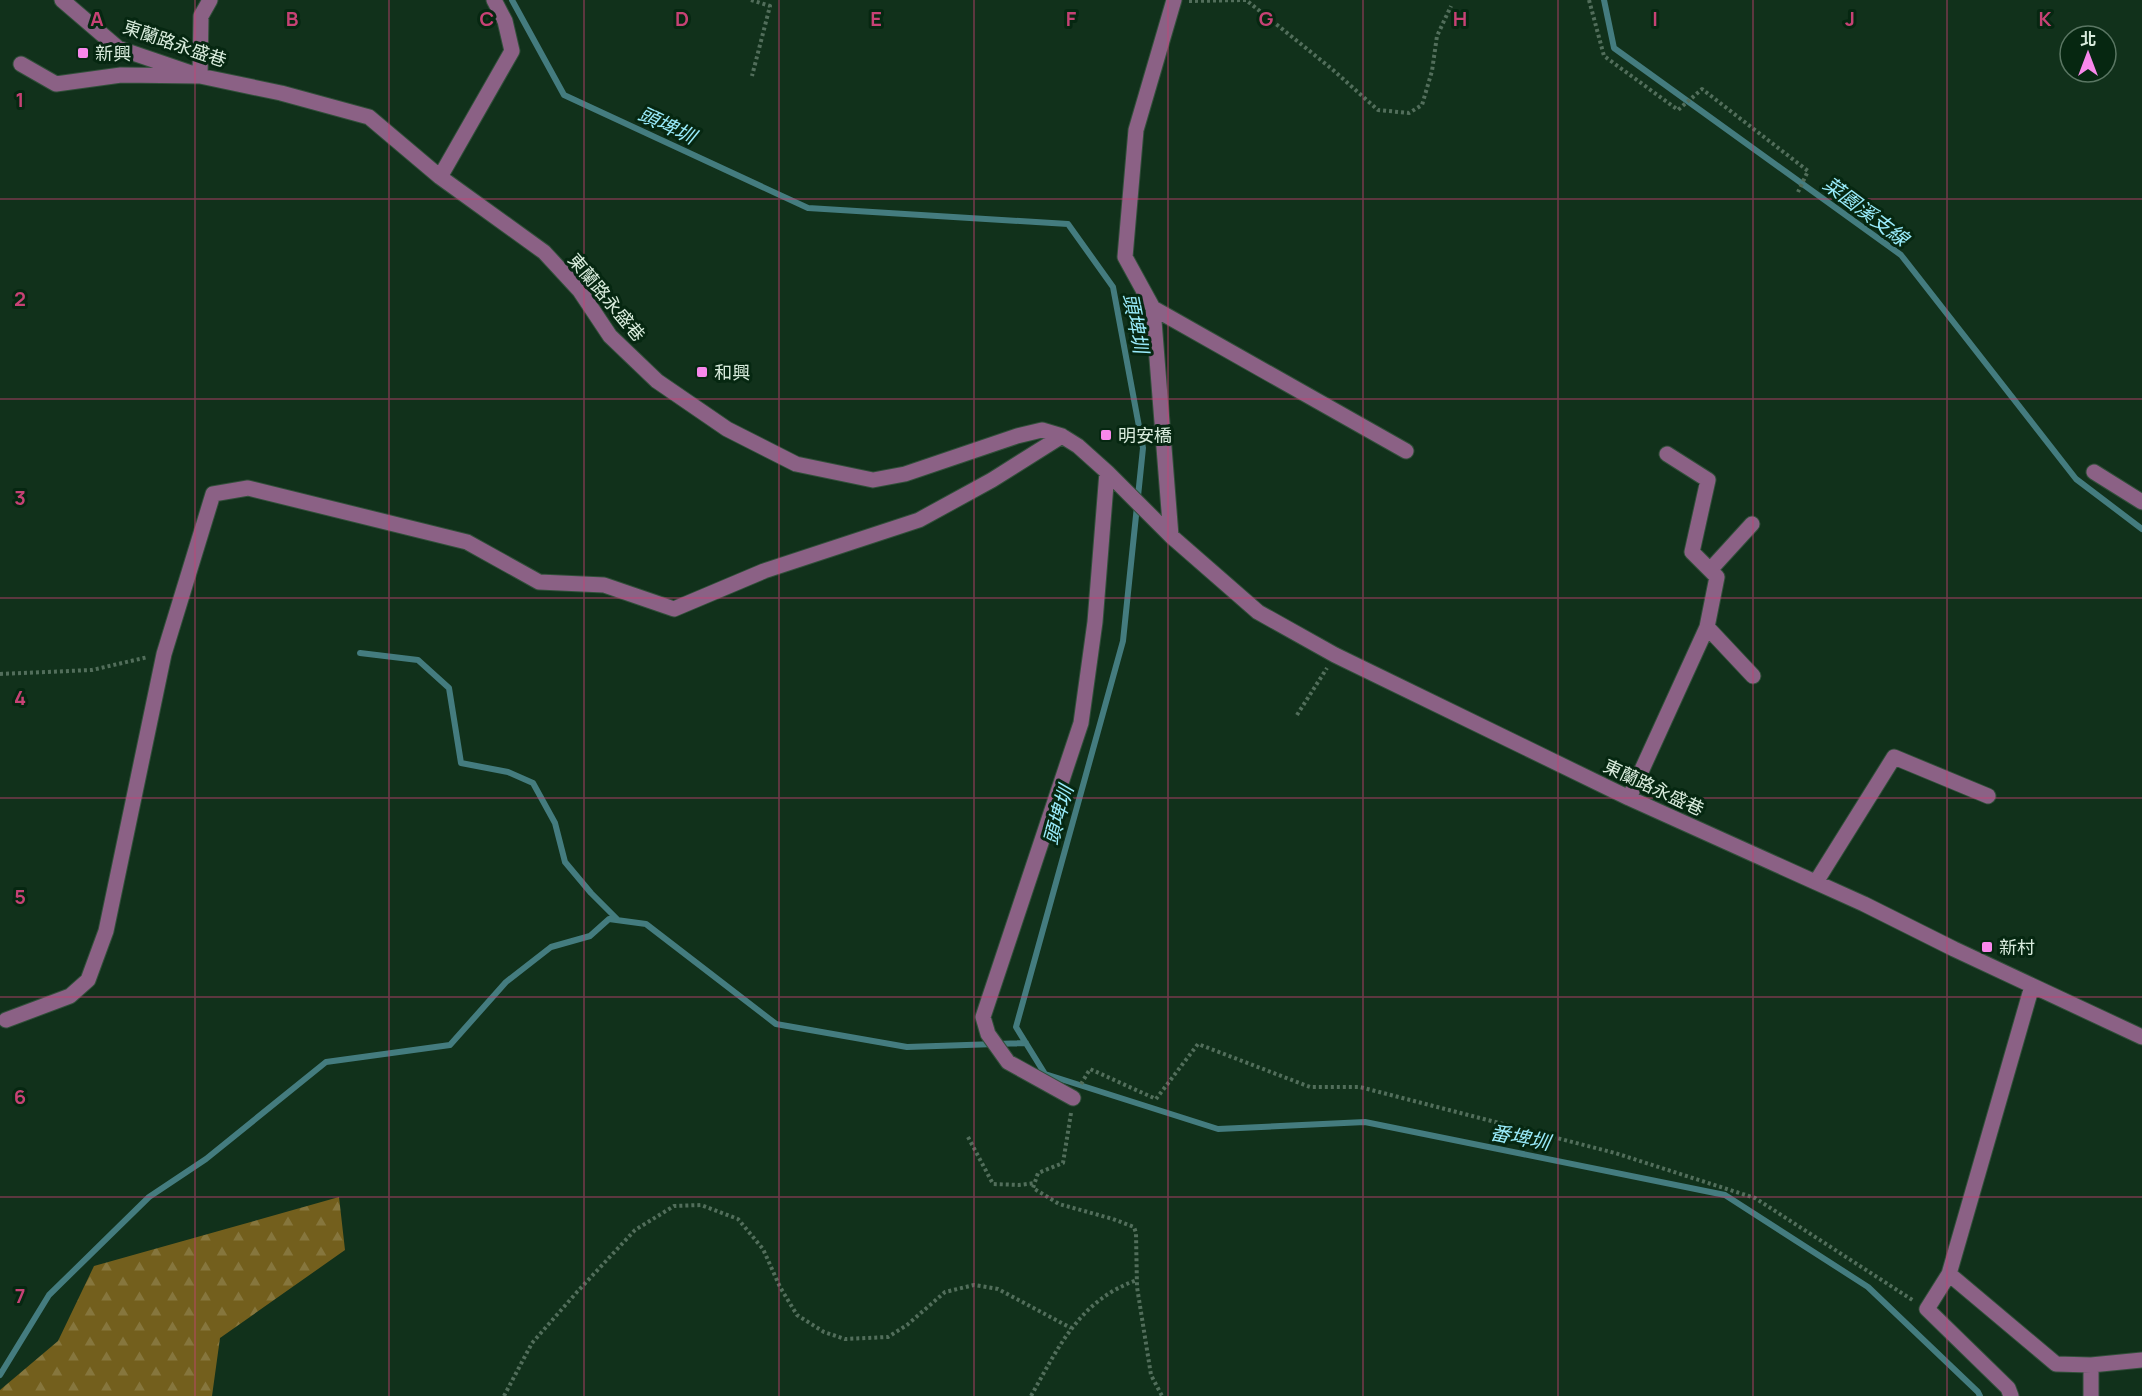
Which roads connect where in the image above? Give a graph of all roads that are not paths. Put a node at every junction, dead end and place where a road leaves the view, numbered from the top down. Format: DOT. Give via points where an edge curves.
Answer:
graph roads {
  1 [pos="62,0"];
  2 [pos="210,0"];
  3 [pos="494,0"];
  4 [pos="1173,1"];
  5 [pos="21,64"];
  6 [pos="200,76"];
  7 [pos="440,177"];
  8 [pos="1153,308"];
  9 [pos="1062,436"];
  10 [pos="1406,451"];
  11 [pos="1667,454"];
  12 [pos="1107,472"];
  13 [pos="2094,472"];
  14 [pos="2142,502"];
  15 [pos="1752,524"];
  16 [pos="1171,536"];
  17 [pos="1710,570"];
  18 [pos="1707,627"];
  19 [pos="1753,676"];
  20 [pos="1988,796"];
  21 [pos="1629,798"];
  22 [pos="1816,882"];
  23 [pos="2032,986"];
  24 [pos="6,1020"];
  25 [pos="2142,1037"];
  26 [pos="1073,1098"];
  27 [pos="1949,1274"];
  28 [pos="2142,1360"];
  29 [pos="2091,1365"];
  30 [pos="2011,1396"];
  31 [pos="2091,1396"];
  1 -- 6 [label="street, 東蘭路永盛巷" via="118,48"];
  2 -- 6 [label="street" via="201,16"];
  3 -- 7 [label="street" via="505,21 512,51"];
  4 -- 8 [label="street" via="1136,130 1125,257"];
  5 -- 6 [label="street" via="56,84 121,75"];
  6 -- 7 [label="street, 東蘭路永盛巷" via="369,117"];
  7 -- 9 [label="street, 東蘭路永盛巷" via="544,252 580,291 610,336 657,381 727,429 796,464 873,480 905,474 1042,430"];
  8 -- 10 [label="street"];
  8 -- 16 [label="street"];
  9 -- 12 [label="street, 東蘭路永盛巷"];
  9 -- 24 [label="street" via="919,520 764,571 674,609 604,585 539,582 467,542 248,488 213,494 164,654 106,931 88,980 70,996"];
  11 -- 17 [label="street" via="1708,480 1692,552"];
  12 -- 16 [label="street"];
  12 -- 26 [label="street" via="1095,622 1081,723 983,1017 988,1034 1008,1062"];
  13 -- 14 [label="street"];
  15 -- 17 [label="street"];
  16 -- 21 [label="street, 東蘭路永盛巷" via="1258,612 1335,655"];
  17 -- 18 [label="street" via="1717,577"];
  18 -- 19 [label="street"];
  18 -- 21 [label="street"];
  20 -- 22 [label="street" via="1894,757"];
  21 -- 22 [label="street, 東蘭路永盛巷"];
  22 -- 23 [label="street, 東蘭路永盛巷"];
  23 -- 25 [label="street, 東蘭路永盛巷"];
  23 -- 27 [label="street"];
  27 -- 29 [label="street" via="2056,1364"];
  27 -- 30 [label="street" via="1927,1309 2008,1388"];
  28 -- 29 [label="street"];
  29 -- 31 [label="street"];
}
